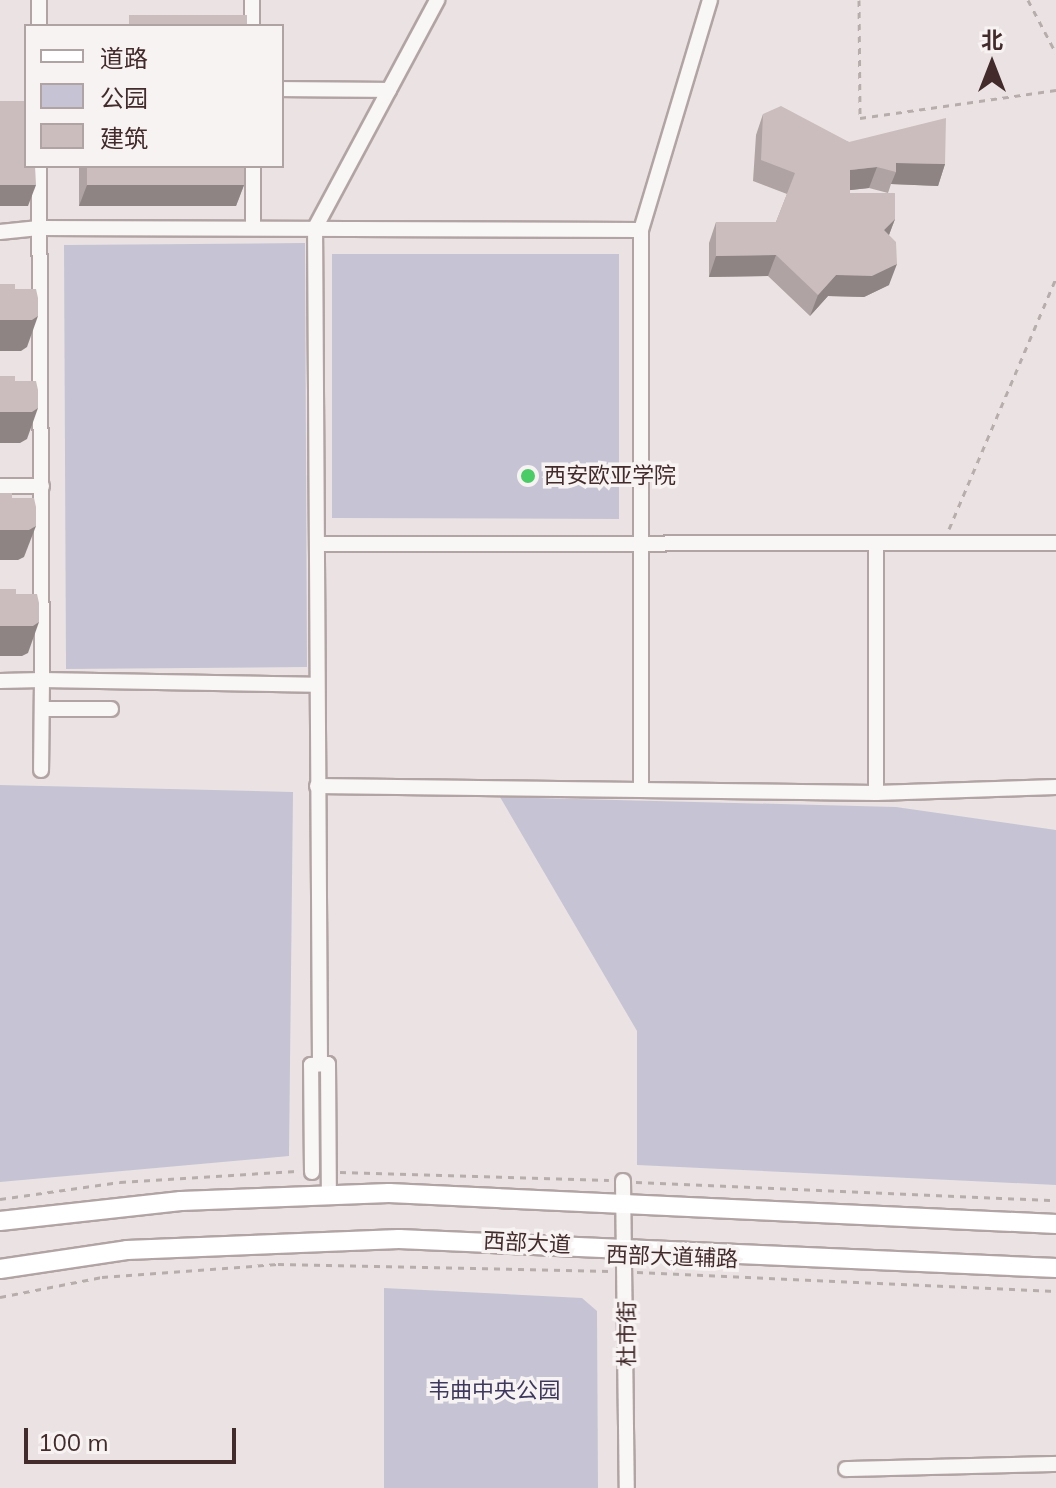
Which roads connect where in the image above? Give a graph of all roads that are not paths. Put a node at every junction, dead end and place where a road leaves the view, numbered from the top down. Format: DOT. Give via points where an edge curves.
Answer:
graph roads {
  1 [pos="39,0"];
  2 [pos="252,0"];
  3 [pos="437,0"];
  4 [pos="710,0"];
  5 [pos="39,24"];
  6 [pos="252,24"];
  7 [pos="284,89"];
  8 [pos="389,90"];
  9 [pos="39,168"];
  10 [pos="253,168"];
  11 [pos="39,228"];
  12 [pos="253,228"];
  13 [pos="315,228"];
  14 [pos="641,230"];
  15 [pos="0,232"];
  16 [pos="0,486"];
  17 [pos="42,486"];
  18 [pos="1056,543"];
  19 [pos="317,544"];
  20 [pos="641,544"];
  21 [pos="876,544"];
  22 [pos="42,680"];
  23 [pos="0,681"];
  24 [pos="315,685"];
  25 [pos="42,709"];
  26 [pos="111,709"];
  27 [pos="41,770"];
  28 [pos="317,786"];
  29 [pos="1056,787"];
  30 [pos="641,790"];
  31 [pos="876,793"];
  32 [pos="320,1064"];
  33 [pos="312,1172"];
  34 [pos="623,1181"];
  35 [pos="329,1193"];
  36 [pos="625,1203"];
  37 [pos="0,1221"];
  38 [pos="1056,1224"];
  39 [pos="623,1248"];
  40 [pos="1056,1268"];
  41 [pos="0,1269"];
  42 [pos="1056,1464"];
  43 [pos="846,1469"];
  44 [pos="627,1488"];
  1 -- 5 [label="street"];
  2 -- 6 [label="street"];
  3 -- 8 [label="street"];
  4 -- 14 [label="street"];
  7 -- 8 [label="street"];
  8 -- 13 [label="street"];
  9 -- 11 [label="street"];
  10 -- 12 [label="street"];
  11 -- 12 [label="street"];
  11 -- 15 [label="street"];
  11 -- 17 [label="street"];
  12 -- 13 [label="street"];
  13 -- 14 [label="street"];
  13 -- 19 [label="street"];
  14 -- 20 [label="street"];
  16 -- 17 [label="street"];
  17 -- 22 [label="street"];
  18 -- 21 [label="street"];
  19 -- 20 [label="street"];
  19 -- 24 [label="street"];
  20 -- 21 [label="street"];
  20 -- 30 [label="street"];
  21 -- 31 [label="street"];
  22 -- 23 [label="street"];
  22 -- 24 [label="street"];
  22 -- 25 [label="street"];
  24 -- 28 [label="street"];
  25 -- 26 [label="street"];
  25 -- 27 [label="street"];
  28 -- 30 [label="street"];
  28 -- 32 [label="street"];
  29 -- 31 [label="street"];
  30 -- 31 [label="street"];
  32 -- 33 [label="street" via="311,1065"];
  32 -- 35 [label="street" via="328,1064"];
  34 -- 36 [label="street, 杜市街"];
  35 -- 36 [label="main road, 西部大道"];
  35 -- 37 [label="main road, 西部大道" via="103,1207"];
  36 -- 38 [label="main road, 西部大道"];
  36 -- 39 [label="street, 杜市街"];
  39 -- 40 [label="main road, 西部大道"];
  39 -- 41 [label="main road, 西部大道" via="399,1239 253,1242 127,1250"];
  39 -- 44 [label="street, 杜市街"];
  42 -- 43 [label="street"];
}
